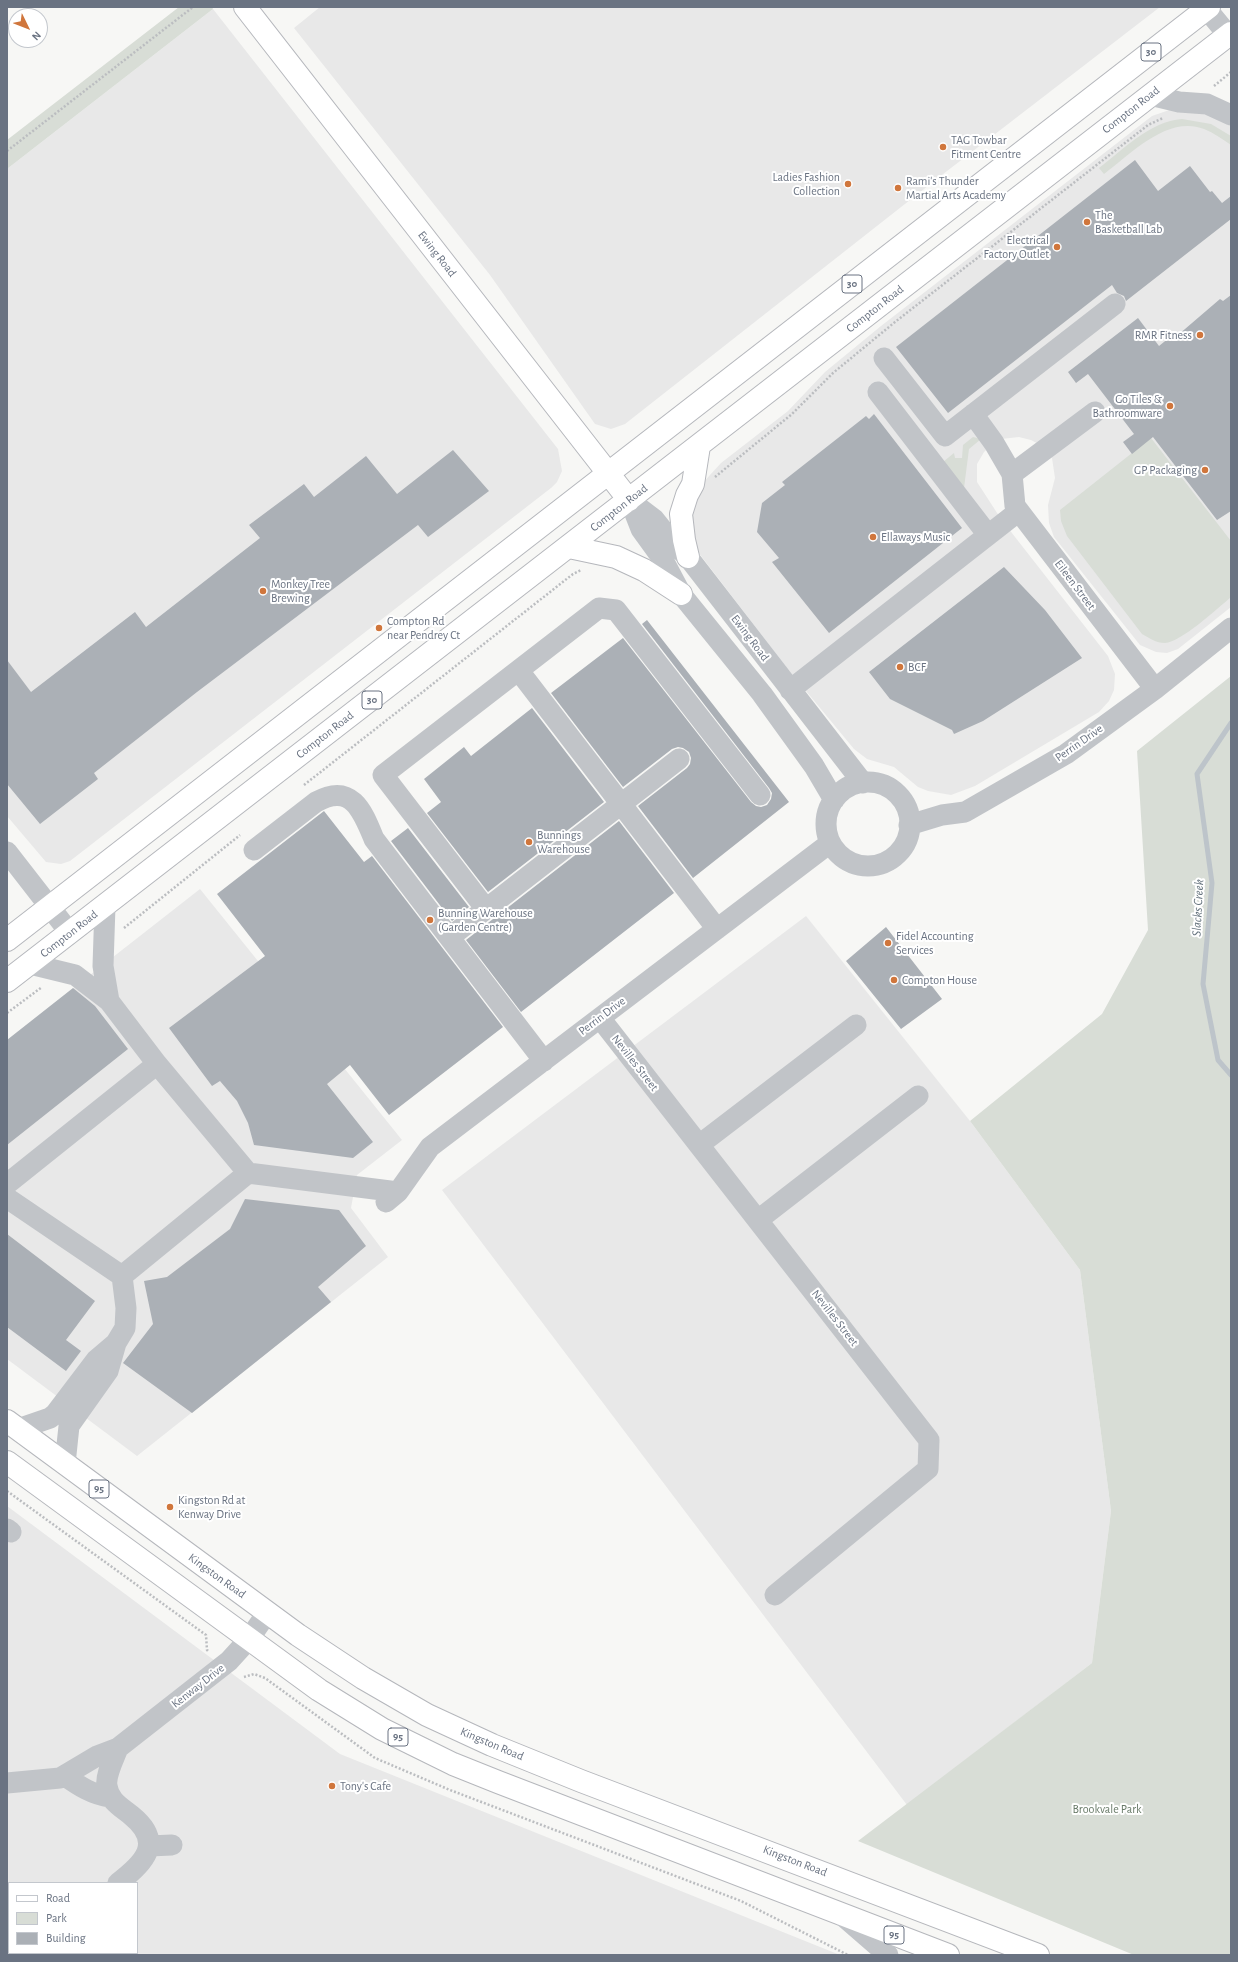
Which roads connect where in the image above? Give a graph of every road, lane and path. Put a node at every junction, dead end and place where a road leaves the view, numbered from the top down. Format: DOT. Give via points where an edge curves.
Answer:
graph roads {
  1 [pos="193,7"];
  2 [pos="245,7"];
  3 [pos="1207,8"];
  4 [pos="1229,34"];
  5 [pos="1231,72"];
  6 [pos="1210,90"];
  7 [pos="1150,95"];
  8 [pos="1231,115"];
  9 [pos="1165,117"];
  10 [pos="7,151"];
  11 [pos="1116,304"];
  12 [pos="884,358"];
  13 [pos="878,392"];
  14 [pos="1095,412"];
  15 [pos="973,414"];
  16 [pos="699,446"];
  17 [pos="608,474"];
  18 [pos="1012,474"];
  19 [pos="711,480"];
  20 [pos="630,500"];
  21 [pos="1019,512"];
  22 [pos="988,535"];
  23 [pos="569,547"];
  24 [pos="688,557"];
  25 [pos="583,570"];
  26 [pos="681,594"];
  27 [pos="1231,628"];
  28 [pos="519,670"];
  29 [pos="1155,689"];
  30 [pos="790,690"];
  31 [pos="679,759"];
  32 [pos="863,783"];
  33 [pos="299,789"];
  34 [pos="760,795"];
  35 [pos="834,800"];
  36 [pos="621,804"];
  37 [pos="909,825"];
  38 [pos="249,841"];
  39 [pos="830,843"];
  40 [pos="7,852"];
  41 [pos="105,906"];
  42 [pos="50,907"];
  43 [pos="486,909"];
  44 [pos="123,928"];
  45 [pos="717,929"];
  46 [pos="70,933"];
  47 [pos="450,937"];
  48 [pos="7,940"];
  49 [pos="30,964"];
  50 [pos="7,981"];
  51 [pos="43,986"];
  52 [pos="109,1001"];
  53 [pos="7,1013"];
  54 [pos="600,1018"];
  55 [pos="856,1025"];
  56 [pos="544,1060"];
  57 [pos="157,1064"];
  58 [pos="918,1096"];
  59 [pos="699,1145"];
  60 [pos="248,1173"];
  61 [pos="7,1184"];
  62 [pos="7,1198"];
  63 [pos="758,1220"];
  64 [pos="122,1276"];
  65 [pos="116,1343"];
  66 [pos="12,1425"];
  67 [pos="7,1462"];
  68 [pos="66,1464"];
  69 [pos="7,1491"];
  70 [pos="775,1595"];
  71 [pos="267,1613"];
  72 [pos="249,1639"];
  73 [pos="213,1654"];
  74 [pos="118,1748"];
  75 [pos="65,1776"];
  76 [pos="7,1783"];
  77 [pos="110,1796"];
  78 [pos="172,1845"];
  79 [pos="149,1846"];
  80 [pos="119,1882"];
  81 [pos="841,1914"];
  82 [pos="888,1955"];
  83 [pos="948,1955"];
  84 [pos="1038,1955"];
  1 -- 10 [label="path"];
  2 -- 17 [label="main road, Ewing Road"];
  3 -- 4 [label="street"];
  3 -- 17 [label="main road, 30"];
  4 -- 7 [label="main road, Compton Road / 30"];
  5 -- 6 [label="path"];
  7 -- 8 [label="street" via="1179,102 1207,104"];
  7 -- 16 [label="main road, Compton Road / 30"];
  9 -- 19 [label="path" via="1148,125 894,322 833,373 792,414"];
  11 -- 15 [label="street"];
  12 -- 15 [label="street" via="944,436"];
  13 -- 22 [label="street"];
  14 -- 18 [label="street"];
  15 -- 18 [label="street"];
  16 -- 20 [label="main road, Compton Road / 30"];
  16 -- 24 [label="main road" via="693,484 681,514"];
  17 -- 20 [label="main road, Ewing Road"];
  17 -- 42 [label="main road, 30"];
  18 -- 21 [label="street, Eileen Street" via="1015,506"];
  20 -- 23 [label="main road, Compton Road / 30"];
  20 -- 24 [label="street, Ewing Road" via="654,519"];
  20 -- 26 [label="street, Ewing Road" via="641,530 662,558"];
  21 -- 22 [label="street"];
  21 -- 29 [label="street, Eileen Street"];
  22 -- 30 [label="street"];
  23 -- 26 [label="main road" via="616,557 644,570"];
  23 -- 41 [label="main road, Compton Road / 30"];
  24 -- 30 [label="street, Ewing Road"];
  25 -- 33 [label="path" via="573,574"];
  26 -- 35 [label="street, Ewing Road" via="766,700 814,766"];
  27 -- 29 [label="street, Perrin Drive"];
  28 -- 34 [label="street" via="599,608 616,610"];
  28 -- 36 [label="street"];
  28 -- 43 [label="street" via="383,776"];
  29 -- 37 [label="street, Perrin Drive" via="1066,754 985,803 965,812 942,815"];
  30 -- 32 [label="street, Ewing Road"];
  31 -- 36 [label="street"];
  32 -- 35 [label="street" via="852,786"];
  32 -- 37 [label="street" via="878,784 899,796 907,810"];
  35 -- 39 [label="street" via="826,820"];
  36 -- 43 [label="street"];
  36 -- 45 [label="street"];
  37 -- 39 [label="street" via="900,850 886,862 878,865 852,863 837,853"];
  38 -- 44 [label="path"];
  38 -- 47 [label="street" via="326,796 346,798 356,804 364,814 374,839"];
  39 -- 45 [label="street, Perrin Drive"];
  40 -- 42 [label="street"];
  41 -- 46 [label="main road, Compton Road / 30"];
  41 -- 52 [label="street" via="103,966"];
  42 -- 46 [label="street"];
  42 -- 48 [label="main road, 30"];
  43 -- 47 [label="street"];
  45 -- 54 [label="street, Perrin Drive"];
  46 -- 49 [label="main road, Compton Road / 30"];
  47 -- 56 [label="street"];
  49 -- 50 [label="main road, Compton Road / 30"];
  49 -- 52 [label="street" via="74,975"];
  51 -- 53 [label="path"];
  52 -- 57 [label="street"];
  54 -- 56 [label="street, Perrin Drive"];
  54 -- 59 [label="street, Nevilles Street"];
  55 -- 59 [label="street"];
  56 -- 60 [label="street, Perrin Drive" via="430,1147 392,1197"];
  57 -- 60 [label="street"];
  57 -- 61 [label="street"];
  58 -- 63 [label="street"];
  59 -- 63 [label="street, Nevilles Street"];
  60 -- 64 [label="street"];
  62 -- 64 [label="street"];
  63 -- 70 [label="street, Nevilles Street" via="930,1440 928,1469"];
  64 -- 65 [label="street" via="126,1319 125,1328"];
  65 -- 66 [label="street" via="96,1360 50,1418"];
  65 -- 68 [label="street" via="108,1371 69,1426"];
  66 -- 68 [label="main road, Kingston Road / 95"];
  67 -- 72 [label="main road, 95"];
  68 -- 71 [label="main road, Kingston Road / 95"];
  69 -- 73 [label="path" via="206,1635 207,1650"];
  71 -- 72 [label="street, Kenway Drive"];
  71 -- 84 [label="main road, Kingston Road / 95" via="399,1700 492,1746"];
  72 -- 74 [label="street, Kenway Drive" via="220,1669"];
  72 -- 81 [label="main road, 95" via="319,1690 375,1725 447,1761"];
  74 -- 75 [label="street, Kenway Drive" via="97,1756"];
  74 -- 77 [label="street" via="107,1783"];
  75 -- 76 [label="street, Kenway Drive"];
  75 -- 77 [label="street" via="98,1795"];
  77 -- 79 [label="street" via="140,1824"];
  78 -- 79 [label="street"];
  79 -- 80 [label="street" via="143,1860"];
  81 -- 82 [label="street"];
  81 -- 83 [label="main road, 95"];
}
